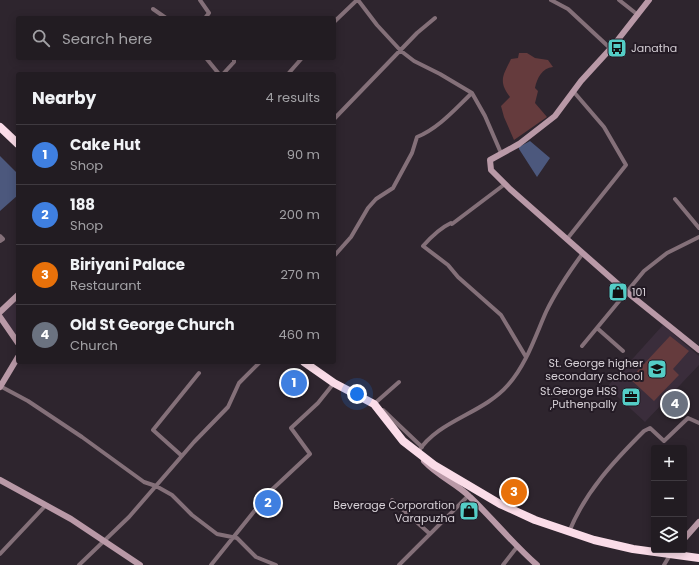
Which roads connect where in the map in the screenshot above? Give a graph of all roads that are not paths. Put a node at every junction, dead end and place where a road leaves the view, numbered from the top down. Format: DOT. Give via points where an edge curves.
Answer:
graph roads {
  1 [pos="200,0"];
  2 [pos="358,0"];
  3 [pos="550,0"];
  4 [pos="619,0"];
  5 [pos="649,0"];
  6 [pos="152,9"];
  7 [pos="638,15"];
  8 [pos="163,16"];
  9 [pos="207,16"];
  10 [pos="435,18"];
  11 [pos="336,20"];
  12 [pos="611,48"];
  13 [pos="401,51"];
  14 [pos="208,60"];
  15 [pos="234,60"];
  16 [pos="300,60"];
  17 [pos="217,72"];
  18 [pos="225,72"];
  19 [pos="290,72"];
  20 [pos="573,91"];
  21 [pos="472,93"];
  22 [pos="336,117"];
  23 [pos="0,127"];
  24 [pos="16,142"];
  25 [pos="501,153"];
  26 [pos="505,184"];
  27 [pos="675,199"];
  28 [pos="699,228"];
  29 [pos="0,236"];
  30 [pos="699,236"];
  31 [pos="568,239"];
  32 [pos="0,242"];
  33 [pos="583,253"];
  34 [pos="336,254"];
  35 [pos="628,293"];
  36 [pos="16,297"];
  37 [pos="0,312"];
  38 [pos="0,317"];
  39 [pos="597,328"];
  40 [pos="16,340"];
  41 [pos="582,346"];
  42 [pos="699,350"];
  43 [pos="623,351"];
  44 [pos="526,357"];
  45 [pos="16,360"];
  46 [pos="258,364"];
  47 [pos="307,364"];
  48 [pos="199,373"];
  49 [pos="399,382"];
  50 [pos="334,383"];
  51 [pos="0,387"];
  52 [pos="374,404"];
  53 [pos="699,423"];
  54 [pos="420,450"];
  55 [pos="182,456"];
  56 [pos="0,480"];
  57 [pos="156,486"];
  58 [pos="469,495"];
  59 [pos="392,500"];
  60 [pos="46,505"];
  61 [pos="699,522"];
  62 [pos="568,533"];
  63 [pos="430,534"];
  64 [pos="687,536"];
  65 [pos="232,537"];
  66 [pos="105,541"];
  67 [pos="517,547"];
  68 [pos="651,550"];
  69 [pos="671,553"];
  70 [pos="676,553"];
  71 [pos="0,554"];
  72 [pos="699,558"];
  73 [pos="79,565"];
  74 [pos="140,565"];
  75 [pos="210,565"];
  76 [pos="276,565"];
  77 [pos="399,565"];
  78 [pos="504,565"];
  79 [pos="537,565"];
  80 [pos="664,565"];
  1 -- 9 [label="street" via="209,13"];
  2 -- 11 [label="street"];
  2 -- 13 [label="street"];
  3 -- 12 [label="street" via="568,9"];
  4 -- 7 [label="street"];
  5 -- 7 [label="main road"];
  6 -- 8 [label="street"];
  7 -- 12 [label="main road"];
  10 -- 13 [label="street"];
  12 -- 20 [label="main road"];
  13 -- 21 [label="street"];
  13 -- 22 [label="street"];
  14 -- 17 [label="street"];
  15 -- 18 [label="street"];
  16 -- 19 [label="street"];
  20 -- 25 [label="main road" via="555,116 519,144"];
  20 -- 31 [label="street" via="604,127 626,165"];
  21 -- 25 [label="street"];
  21 -- 34 [label="street" via="442,122 417,137 412,153 393,188 376,199 368,208 351,237"];
  23 -- 24 [label="highway"];
  25 -- 26 [label="main road" via="490,160 492,170"];
  26 -- 31 [label="main road"];
  26 -- 44 [label="street" via="452,224 451,222 437,232 423,246 448,265 501,315"];
  27 -- 28 [label="street"];
  29 -- 32 [label="street"];
  30 -- 35 [label="street" via="667,253 644,271"];
  31 -- 33 [label="main road"];
  33 -- 35 [label="main road"];
  33 -- 44 [label="street" via="568,271"];
  35 -- 39 [label="street"];
  35 -- 42 [label="main road"];
  36 -- 37 [label="main road"];
  38 -- 40 [label="main road"];
  39 -- 41 [label="street"];
  39 -- 43 [label="street"];
  44 -- 54 [label="street" via="507,387 494,398 443,429"];
  45 -- 51 [label="main road"];
  46 -- 55 [label="street" via="239,383 228,407"];
  47 -- 50 [label="highway"];
  48 -- 55 [label="street" via="152,430"];
  49 -- 52 [label="street"];
  50 -- 52 [label="highway"];
  50 -- 65 [label="street" via="318,403 291,428 310,454 263,498"];
  51 -- 57 [label="street" via="28,401 144,482"];
  52 -- 54 [label="highway" via="403,442"];
  53 -- 62 [label="street" via="688,418 664,441 650,428 644,430 600,479 582,504"];
  54 -- 58 [label="main road" via="434,472"];
  54 -- 62 [label="highway" via="434,465 500,504"];
  55 -- 57 [label="street"];
  56 -- 60 [label="main road"];
  57 -- 65 [label="street" via="172,495 192,515 217,534"];
  57 -- 66 [label="street"];
  58 -- 63 [label="street"];
  58 -- 67 [label="main road"];
  59 -- 63 [label="street"];
  60 -- 66 [label="main road"];
  60 -- 71 [label="street"];
  61 -- 64 [label="main road"];
  62 -- 68 [label="highway" via="633,549"];
  63 -- 77 [label="street"];
  65 -- 75 [label="street"];
  65 -- 76 [label="street" via="256,557"];
  66 -- 73 [label="street"];
  66 -- 74 [label="main road"];
  67 -- 78 [label="street"];
  67 -- 79 [label="main road"];
  69 -- 80 [label="street"];
  70 -- 72 [label="highway"];
}
